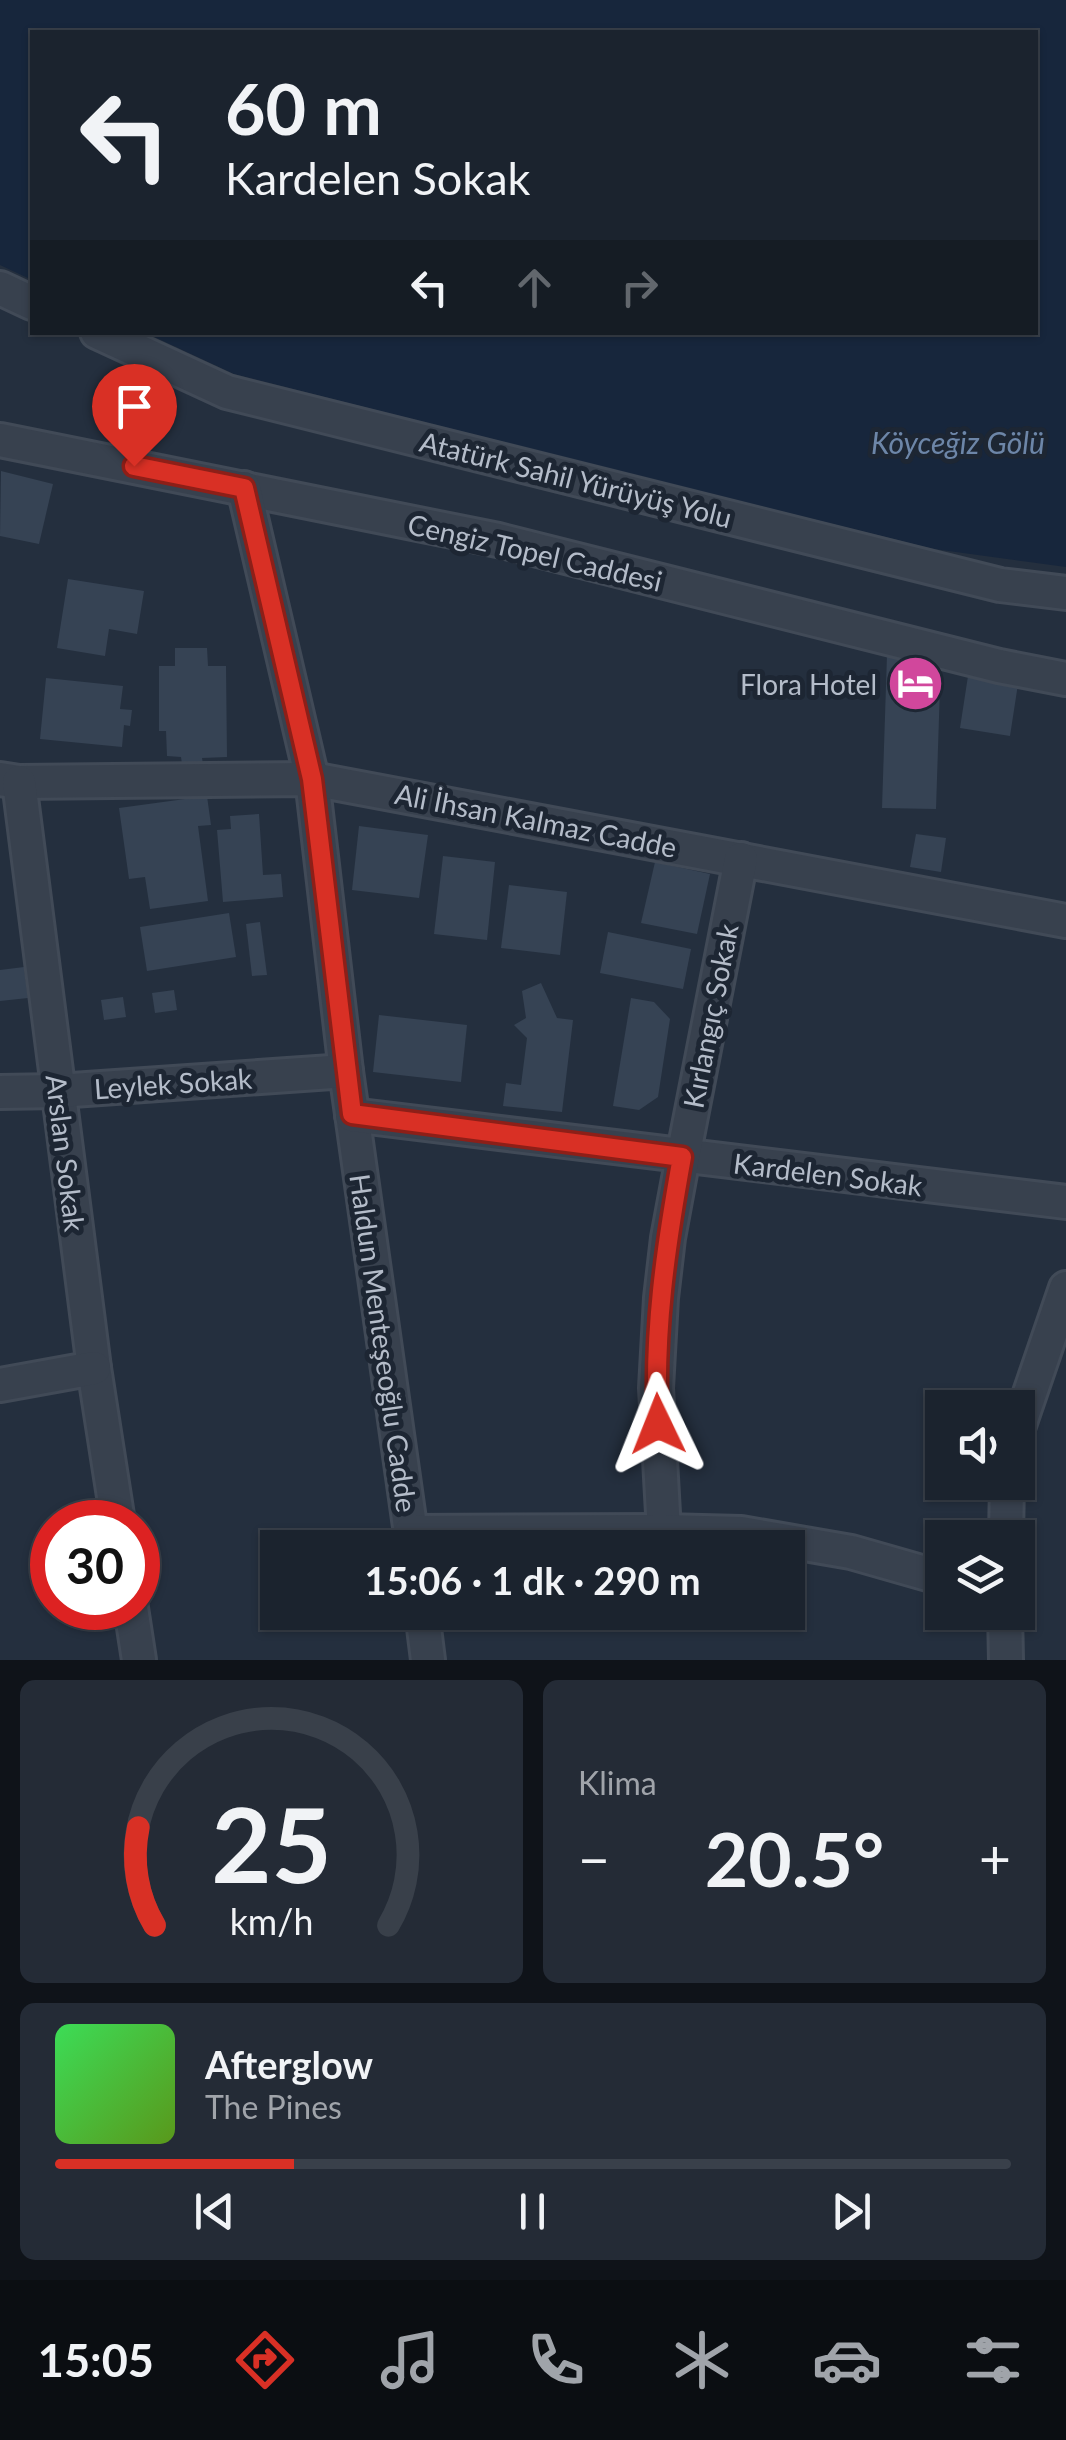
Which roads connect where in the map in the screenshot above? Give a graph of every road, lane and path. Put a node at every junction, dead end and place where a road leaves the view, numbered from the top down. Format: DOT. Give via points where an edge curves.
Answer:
graph roads {
  1 [pos="0,288"];
  2 [pos="30,302"];
  3 [pos="104,335"];
  4 [pos="0,440"];
  5 [pos="244,488"];
  6 [pos="1066,593"];
  7 [pos="1066,679"];
  8 [pos="312,779"];
  9 [pos="10,781"];
  10 [pos="741,859"];
  11 [pos="1066,921"];
  12 [pos="346,1071"];
  13 [pos="58,1091"];
  14 [pos="0,1092"];
  15 [pos="352,1114"];
  16 [pos="682,1157"];
  17 [pos="1066,1202"];
  18 [pos="1066,1288"];
  19 [pos="94,1368"];
  20 [pos="0,1385"];
  21 [pos="1031,1390"];
  22 [pos="115,1500"];
  23 [pos="411,1530"];
  24 [pos="664,1530"];
  25 [pos="805,1544"];
  26 [pos="925,1573"];
  27 [pos="134,1630"];
  28 [pos="424,1630"];
  29 [pos="1005,1630"];
  30 [pos="139,1660"];
  31 [pos="428,1660"];
  32 [pos="1006,1660"];
  1 -- 2 [label="street"];
  3 -- 6 [label="street, Atatürk Sahil Yürüyüş Yolu" via="227,392 1000,585"];
  4 -- 5 [label="street, Cengiz Topel Caddesi"];
  5 -- 7 [label="street, Cengiz Topel Caddesi" via="498,540"];
  5 -- 8 [label="street, Haldun Menteşeoğlu Cadde"];
  8 -- 9 [label="street, Ali İhsan Kalmaz Cadde"];
  8 -- 10 [label="street, Ali İhsan Kalmaz Cadde"];
  8 -- 12 [label="street, Haldun Menteşeoğlu Cadde"];
  9 -- 13 [label="street, Arslan Sokak"];
  10 -- 11 [label="street, Ali İhsan Kalmaz Cadde"];
  10 -- 16 [label="street, Kırlangıç Sokak"];
  12 -- 13 [label="street, Leylek Sokak"];
  12 -- 15 [label="street, Haldun Menteşeoğlu Cadde"];
  13 -- 14 [label="street, Leylek Sokak"];
  13 -- 19 [label="street, Arslan Sokak"];
  15 -- 16 [label="street, Kardelen Sokak"];
  15 -- 23 [label="street, Haldun Menteşeoğlu Cadde"];
  16 -- 17 [label="street, Kardelen Sokak"];
  16 -- 24 [label="street, Kırlangıç Sokak" via="657,1351"];
  18 -- 21 [label="street"];
  19 -- 20 [label="street"];
  19 -- 22 [label="street, Arslan Sokak"];
  25 -- 26 [label="street"];
  27 -- 30 [label="street"];
  28 -- 31 [label="street"];
  29 -- 32 [label="street"];
}
